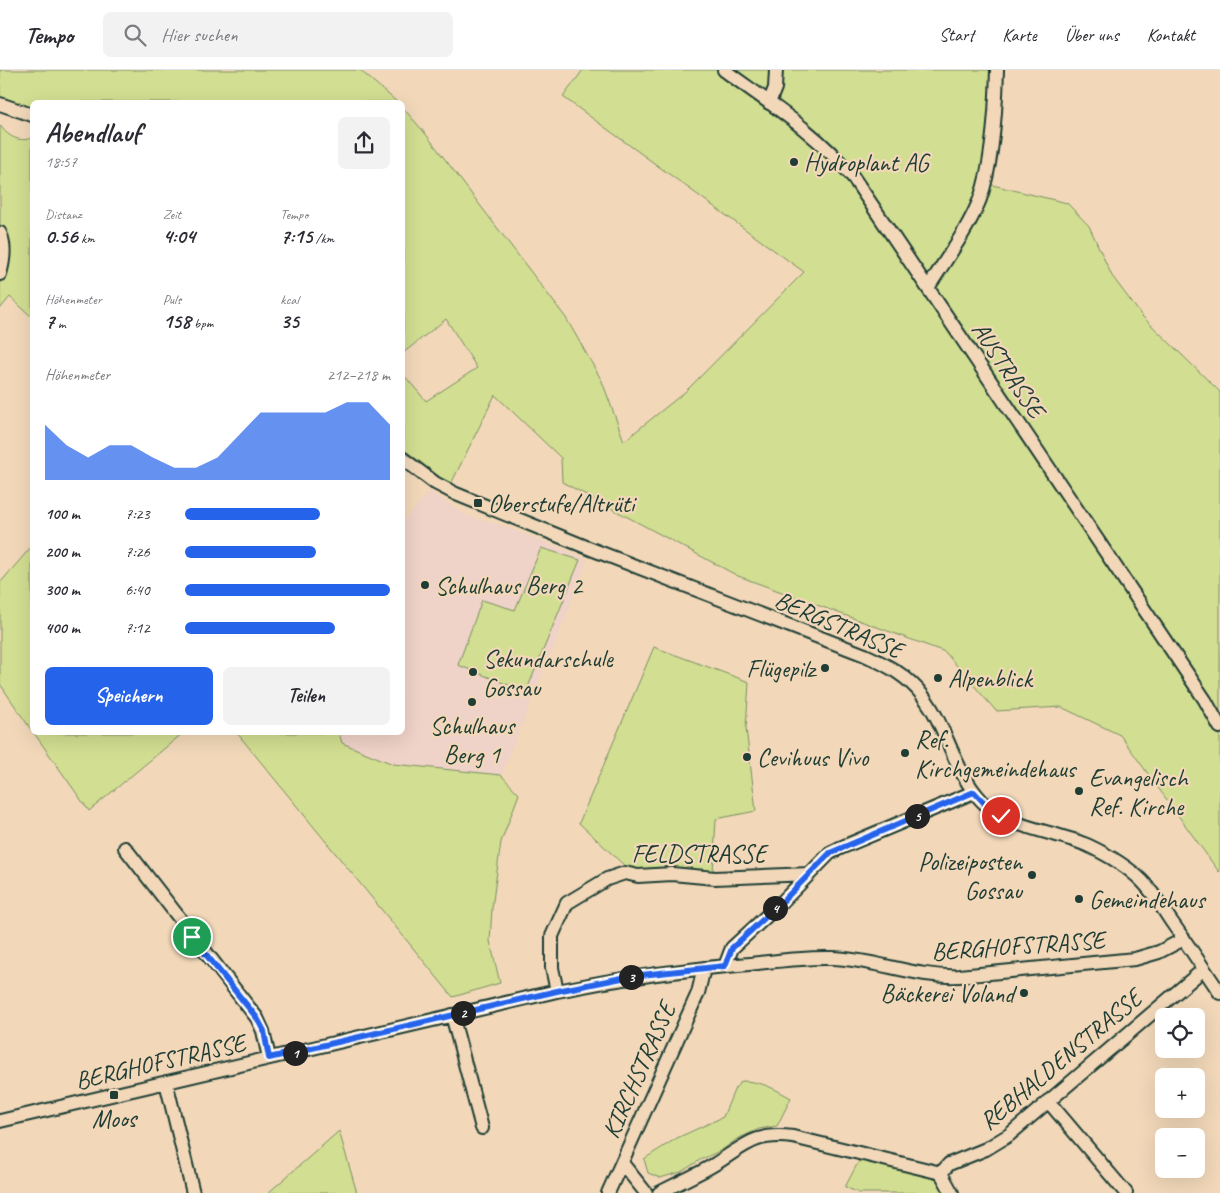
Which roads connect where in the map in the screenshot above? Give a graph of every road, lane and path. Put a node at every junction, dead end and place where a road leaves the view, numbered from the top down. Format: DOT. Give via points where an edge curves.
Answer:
graph roads {
  1 [pos="724,70"];
  2 [pos="776,70"];
  3 [pos="997,70"];
  4 [pos="769,103"];
  5 [pos="0,104"];
  6 [pos="30,114"];
  7 [pos="0,233"];
  8 [pos="0,274"];
  9 [pos="928,288"];
  10 [pos="405,460"];
  11 [pos="1220,727"];
  12 [pos="974,792"];
  13 [pos="125,848"];
  14 [pos="809,874"];
  15 [pos="1184,939"];
  16 [pos="725,966"];
  17 [pos="704,968"];
  18 [pos="1204,968"];
  19 [pos="557,991"];
  20 [pos="1220,993"];
  21 [pos="452,1015"];
  22 [pos="269,1058"];
  23 [pos="166,1082"];
  24 [pos="1048,1101"];
  25 [pos="0,1122"];
  26 [pos="482,1128"];
  27 [pos="622,1163"];
  28 [pos="941,1173"];
  29 [pos="193,1193"];
  30 [pos="608,1193"];
  31 [pos="646,1193"];
  32 [pos="659,1193"];
  33 [pos="952,1193"];
  34 [pos="1126,1193"];
  1 -- 4 [label="street, AUSTRASSE"];
  2 -- 4 [label="street" via="775,88"];
  3 -- 9 [label="street" via="991,145 980,198"];
  4 -- 9 [label="street, AUSTRASSE" via="809,132 838,159"];
  5 -- 6 [label="street"];
  7 -- 8 [label="street" via="4,250"];
  9 -- 11 [label="street, AUSTRASSE"];
  10 -- 12 [label="street, BERGSTRASSE" via="456,494 865,655 895,670 915,686 930,706 958,767"];
  12 -- 14 [label="street" via="840,848 830,853"];
  12 -- 15 [label="street, BERGSTRASSE" via="988,807 1010,820 1086,845 1113,859 1142,881"];
  13 -- 22 [label="street" via="257,1018 264,1031"];
  14 -- 16 [label="street" via="732,948"];
  14 -- 19 [label="street, FELDSTRASSE" via="715,878 625,873 607,879 567,904 552,936 552,968"];
  15 -- 16 [label="street, BERGHOFSTRASSE" via="1159,952 1135,959 959,976 925,975 857,960 831,958"];
  15 -- 18 [label="street, BERGSTRASSE"];
  16 -- 17 [label="street, BERGHOFSTRASSE"];
  17 -- 19 [label="street, BERGHOFSTRASSE" via="632,976"];
  17 -- 27 [label="street, KIRCHSTRASSE" via="698,993"];
  18 -- 20 [label="street, BERGSTRASSE"];
  18 -- 24 [label="street, REBHALDENSTRASSE"];
  19 -- 21 [label="street, BERGHOFSTRASSE"];
  21 -- 22 [label="street, BERGHOFSTRASSE"];
  21 -- 26 [label="street"];
  22 -- 23 [label="street, BERGHOFSTRASSE"];
  23 -- 25 [label="street, BERGHOFSTRASSE"];
  23 -- 29 [label="street"];
  24 -- 28 [label="street, REBHALDENSTRASSE" via="1002,1140 949,1164"];
  24 -- 34 [label="street"];
  27 -- 30 [label="street, KIRCHSTRASSE"];
  27 -- 31 [label="street, KIRCHSTRASSE"];
  28 -- 32 [label="street" via="776,1136 753,1140"];
  28 -- 33 [label="street"];
}
